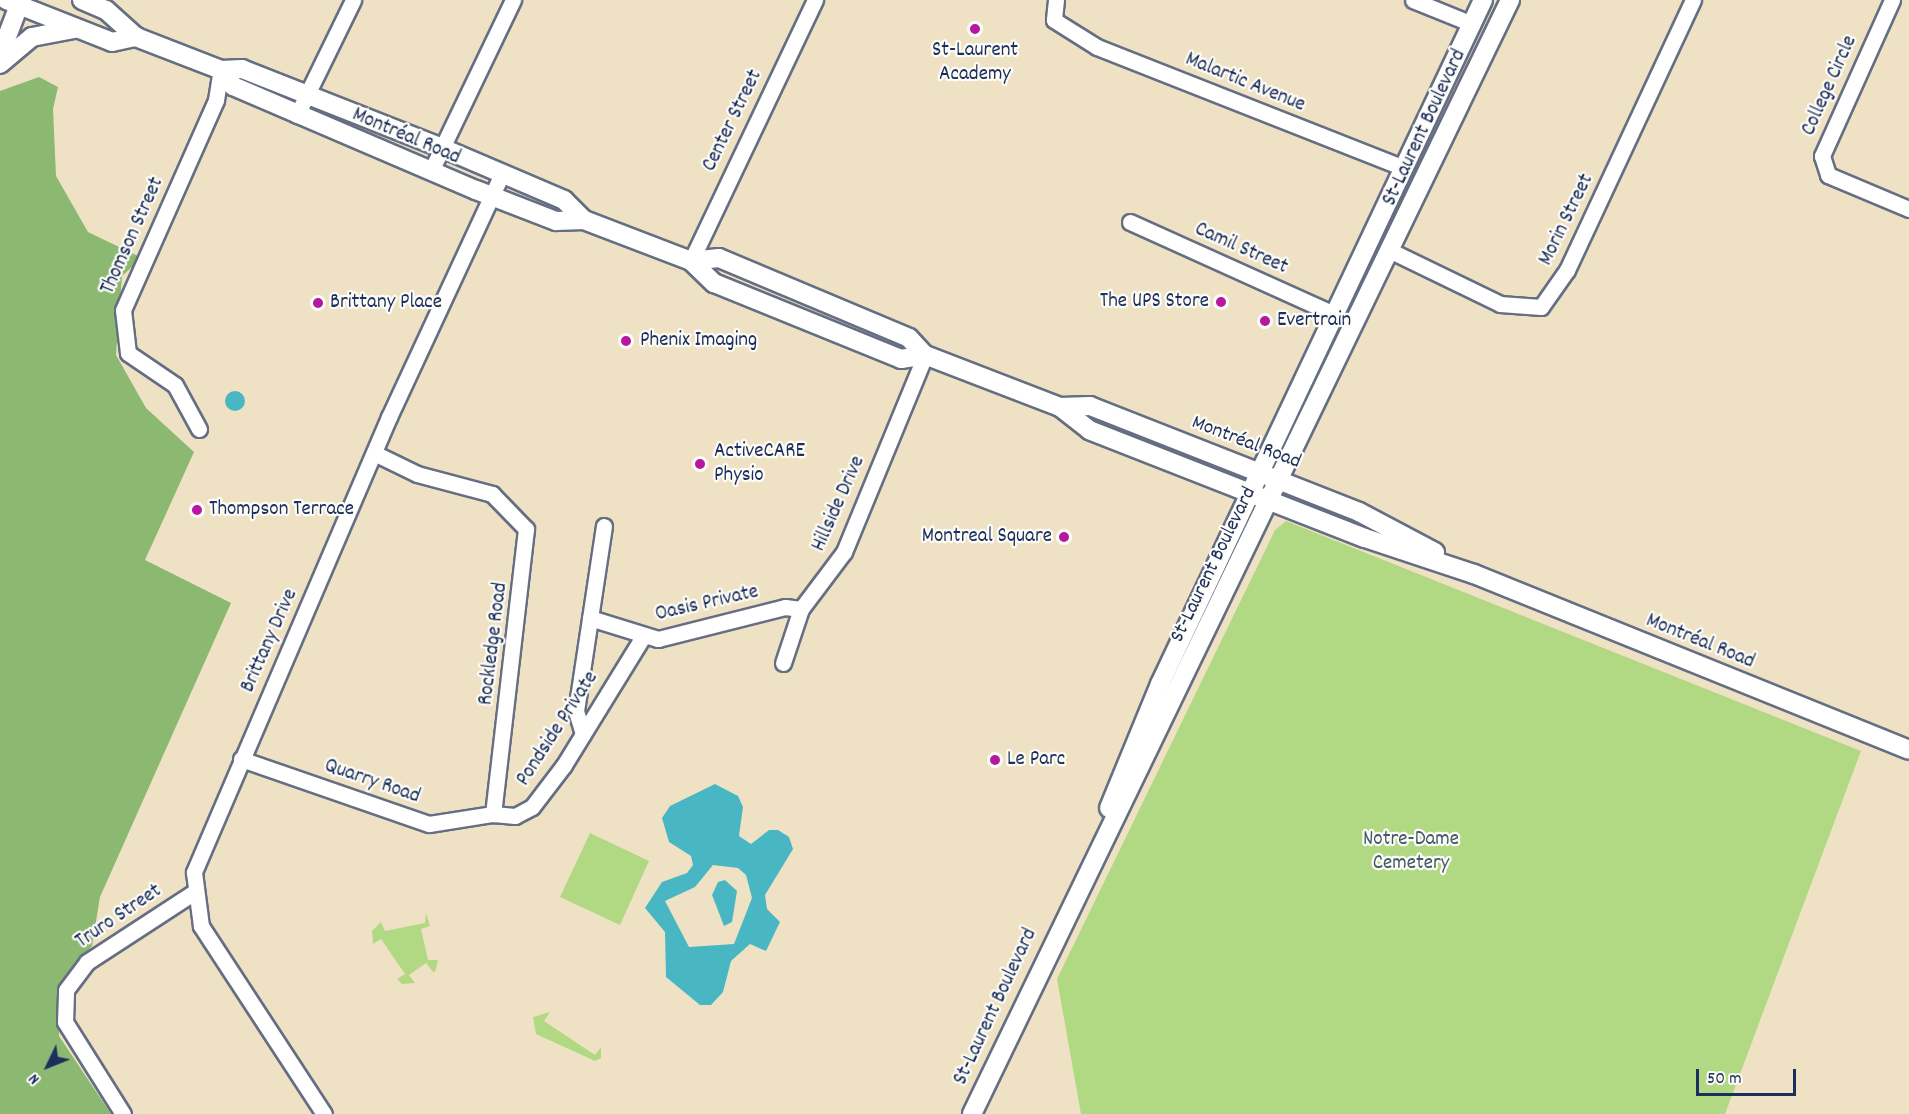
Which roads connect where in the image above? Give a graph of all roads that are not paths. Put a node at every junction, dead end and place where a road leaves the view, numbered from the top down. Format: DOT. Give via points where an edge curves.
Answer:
graph roads {
  1 [pos="353,0"];
  2 [pos="513,0"];
  3 [pos="815,0"];
  4 [pos="1056,0"];
  5 [pos="1413,0"];
  6 [pos="1483,0"];
  7 [pos="1510,0"];
  8 [pos="1693,0"];
  9 [pos="1892,0"];
  10 [pos="86,1"];
  11 [pos="15,2"];
  12 [pos="1472,24"];
  13 [pos="76,29"];
  14 [pos="136,37"];
  15 [pos="0,55"];
  16 [pos="0,64"];
  17 [pos="221,70"];
  18 [pos="307,96"];
  19 [pos="297,115"];
  20 [pos="440,147"];
  21 [pos="1404,168"];
  22 [pos="431,171"];
  23 [pos="502,174"];
  24 [pos="492,196"];
  25 [pos="1909,209"];
  26 [pos="585,220"];
  27 [pos="1130,222"];
  28 [pos="1391,251"];
  29 [pos="691,261"];
  30 [pos="1334,314"];
  31 [pos="925,356"];
  32 [pos="1060,407"];
  33 [pos="199,429"];
  34 [pos="374,453"];
  35 [pos="1259,472"];
  36 [pos="1281,481"];
  37 [pos="1249,492"];
  38 [pos="1270,500"];
  39 [pos="604,526"];
  40 [pos="1474,574"];
  41 [pos="801,609"];
  42 [pos="590,618"];
  43 [pos="1187,628"];
  44 [pos="1205,636"];
  45 [pos="642,638"];
  46 [pos="783,663"];
  47 [pos="583,734"];
  48 [pos="1909,750"];
  49 [pos="241,759"];
  50 [pos="493,814"];
  51 [pos="1093,855"];
  52 [pos="193,893"];
  53 [pos="123,1114"];
  54 [pos="324,1114"];
  55 [pos="972,1114"];
  1 -- 18 [label="street"];
  2 -- 20 [label="street"];
  3 -- 29 [label="street, Center Street"];
  4 -- 21 [label="street, Malartic Avenue" via="1054,20 1072,33"];
  5 -- 12 [label="street"];
  6 -- 12 [label="main road, St-Laurent Boulevard"];
  7 -- 28 [label="main road, St-Laurent Boulevard"];
  8 -- 28 [label="street, Morin Street" via="1567,270 1541,306 1500,304"];
  9 -- 25 [label="street, College Circle" via="1822,156 1828,175"];
  10 -- 14 [label="main road, Montréal Road"];
  11 -- 13 [label="main road, Montréal Road"];
  11 -- 15 [label="main road"];
  12 -- 21 [label="main road, St-Laurent Boulevard"];
  13 -- 14 [label="main road, Montréal Road" via="112,42"];
  13 -- 16 [label="main road" via="32,37"];
  14 -- 17 [label="main road, Montréal Road"];
  17 -- 18 [label="main road, Montréal Road" via="242,69"];
  17 -- 19 [label="main road, Montréal Road" via="233,86"];
  17 -- 33 [label="street, Thomson Street" via="216,100 123,310 128,352 175,385"];
  18 -- 19 [label="street"];
  18 -- 20 [label="main road, Montréal Road"];
  19 -- 22 [label="main road, Montréal Road"];
  20 -- 22 [label="street"];
  20 -- 23 [label="main road, Montréal Road"];
  21 -- 30 [label="main road, St-Laurent Boulevard"];
  22 -- 24 [label="main road, Montréal Road"];
  23 -- 24 [label="street, Brittany Drive"];
  23 -- 26 [label="main road, Montréal Road" via="564,200"];
  24 -- 26 [label="main road, Montréal Road" via="556,221"];
  24 -- 34 [label="street, Brittany Drive"];
  26 -- 29 [label="main road, Montréal Road"];
  27 -- 30 [label="street, Camil Street"];
  28 -- 36 [label="main road, St-Laurent Boulevard"];
  29 -- 31 [label="main road, Montréal Road" via="719,258 909,338"];
  30 -- 35 [label="main road, St-Laurent Boulevard"];
  31 -- 32 [label="main road, Montréal Road"];
  31 -- 41 [label="street, Hillside Drive" via="844,552"];
  32 -- 35 [label="main road, Montréal Road" via="1090,405"];
  32 -- 37 [label="main road, Montréal Road" via="1089,430"];
  34 -- 49 [label="street, Brittany Drive"];
  34 -- 50 [label="street, Rockledge Road" via="417,474 492,494 518,516 526,529"];
  35 -- 36 [label="main road, Montréal Road"];
  35 -- 37 [label="main road, St-Laurent Boulevard"];
  36 -- 38 [label="main road, St-Laurent Boulevard"];
  36 -- 40 [label="main road, Montréal Road" via="1359,512"];
  37 -- 38 [label="main road, Montréal Road"];
  37 -- 43 [label="main road, St-Laurent Boulevard"];
  38 -- 40 [label="main road, Montréal Road"];
  38 -- 44 [label="main road, St-Laurent Boulevard"];
  39 -- 42 [label="street"];
  40 -- 48 [label="main road, Montréal Road"];
  41 -- 45 [label="street, Oasis Private" via="785,607 700,631"];
  41 -- 46 [label="street, Hillside Drive"];
  42 -- 45 [label="street, Oasis Private"];
  42 -- 47 [label="street" via="576,711"];
  43 -- 44 [label="main road"];
  43 -- 51 [label="main road, St-Laurent Boulevard"];
  44 -- 51 [label="main road, St-Laurent Boulevard"];
  45 -- 47 [label="street, Pondside Private"];
  47 -- 50 [label="street, Pondside Private" via="532,807 515,816"];
  49 -- 50 [label="street, Quarry Road" via="429,824"];
  49 -- 52 [label="street, Brittany Drive" via="204,843"];
  51 -- 55 [label="main road, St-Laurent Boulevard"];
  52 -- 53 [label="street, Truro Street" via="87,962 72,979 63,1005 65,1022"];
  52 -- 54 [label="street, Brittany Drive" via="206,934"];
}
